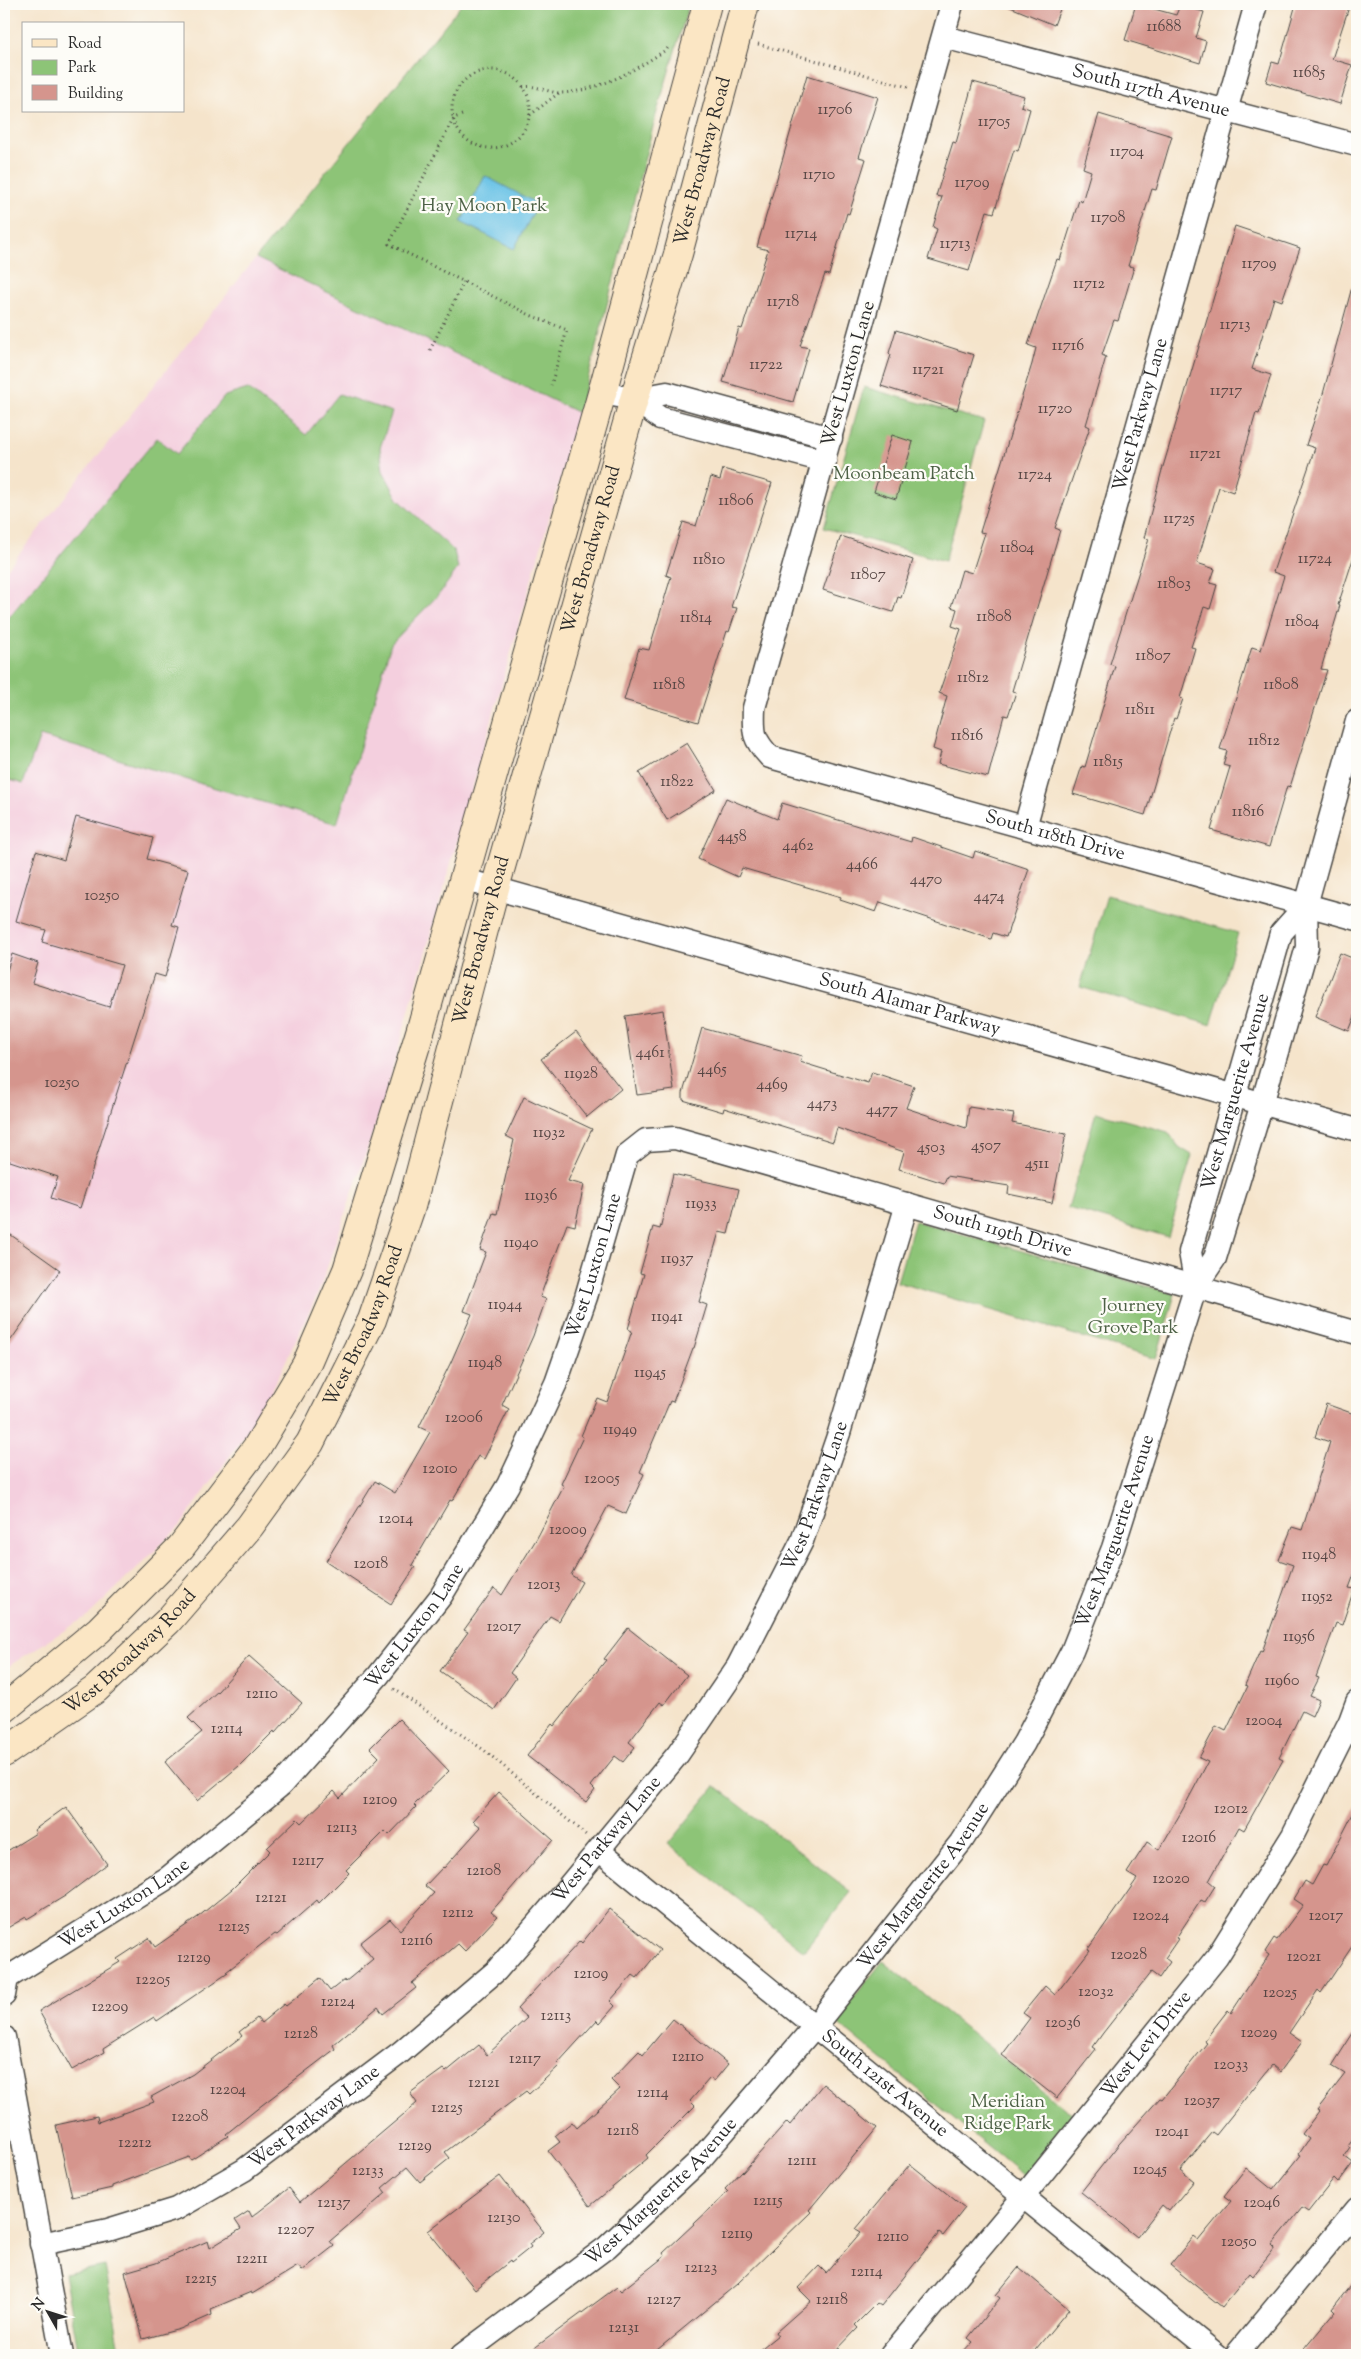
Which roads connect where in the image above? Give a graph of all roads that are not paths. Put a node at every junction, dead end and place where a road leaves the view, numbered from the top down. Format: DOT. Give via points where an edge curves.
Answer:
graph roads {
  1 [pos="707,4"];
  2 [pos="745,4"];
  3 [pos="952,4"];
  4 [pos="1256,4"];
  5 [pos="944,37"];
  6 [pos="1226,111"];
  7 [pos="1357,145"];
  8 [pos="602,393"];
  9 [pos="634,399"];
  10 [pos="831,438"];
  11 [pos="825,461"];
  12 [pos="1357,721"];
  13 [pos="758,744"];
  14 [pos="1025,827"];
  15 [pos="462,879"];
  16 [pos="494,888"];
  17 [pos="1306,905"];
  18 [pos="1357,919"];
  19 [pos="1234,1096"];
  20 [pos="1262,1104"];
  21 [pos="1357,1130"];
  22 [pos="646,1140"];
  23 [pos="907,1204"];
  24 [pos="1196,1286"];
  25 [pos="1357,1333"];
  26 [pos="1357,1702"];
  27 [pos="4,1709"];
  28 [pos="4,1754"];
  29 [pos="599,1850"];
  30 [pos="5,1986"];
  31 [pos="815,2026"];
  32 [pos="4,2037"];
  33 [pos="1023,2197"];
  34 [pos="1357,2209"];
  35 [pos="42,2244"];
  36 [pos="62,2355"];
  37 [pos="462,2355"];
  38 [pos="890,2355"];
  39 [pos="1217,2355"];
  40 [pos="1236,2355"];
  1 -- 8 [label="main road, West Broadway Road"];
  2 -- 9 [label="main road, West Broadway Road" via="678,254"];
  3 -- 5 [label="street, West Luxton Lane"];
  4 -- 6 [label="street, West Parkway Lane"];
  5 -- 6 [label="street, South 117th Avenue"];
  5 -- 10 [label="street, West Luxton Lane"];
  6 -- 7 [label="street, South 117th Avenue"];
  6 -- 14 [label="street, West Parkway Lane"];
  8 -- 9 [label="street"];
  8 -- 15 [label="main road, West Broadway Road"];
  9 -- 10 [label="street" via="667,393"];
  9 -- 11 [label="street" via="660,418"];
  9 -- 16 [label="main road, West Broadway Road"];
  10 -- 11 [label="street, West Luxton Lane"];
  11 -- 13 [label="street, West Luxton Lane" via="754,708 753,731"];
  12 -- 17 [label="street, West Marguerite Avenue"];
  13 -- 14 [label="street, South 118th Drive" via="770,757"];
  14 -- 17 [label="street, South 118th Drive"];
  15 -- 16 [label="street, South Alamar Parkway"];
  15 -- 27 [label="main road, West Broadway Road" via="347,1270 306,1365 257,1447 181,1547 100,1630"];
  16 -- 19 [label="street, South Alamar Parkway"];
  16 -- 28 [label="main road, West Broadway Road" via="411,1207 372,1320 310,1443 250,1526 168,1621 96,1689"];
  17 -- 18 [label="street, South 118th Drive"];
  17 -- 19 [label="street, West Marguerite Avenue" via="1281,933"];
  17 -- 20 [label="street, West Marguerite Avenue" via="1307,947"];
  19 -- 20 [label="street, South Alamar Parkway"];
  19 -- 24 [label="street, West Marguerite Avenue" via="1190,1252"];
  20 -- 21 [label="street, South Alamar Parkway"];
  20 -- 24 [label="street, West Marguerite Avenue" via="1215,1258"];
  22 -- 23 [label="street, South 119th Drive" via="675,1138"];
  22 -- 30 [label="street, West Luxton Lane" via="627,1155 586,1297 559,1374 508,1485 441,1596 378,1676 281,1785 169,1877"];
  23 -- 24 [label="street, South 119th Drive"];
  23 -- 29 [label="street, West Parkway Lane" via="839,1432 802,1541 738,1666 678,1754"];
  24 -- 25 [label="street, South 119th Drive"];
  24 -- 31 [label="street, West Marguerite Avenue" via="1113,1548 1072,1652 1024,1743 961,1842"];
  26 -- 33 [label="street, West Levi Drive" via="1293,1834 1217,1957"];
  29 -- 31 [label="street, South 121st Avenue"];
  29 -- 35 [label="street, West Parkway Lane" via="496,1971 401,2052 244,2170 176,2209 108,2230"];
  31 -- 33 [label="street, South 121st Avenue"];
  31 -- 37 [label="street, West Marguerite Avenue" via="697,2163 607,2246"];
  32 -- 35 [label="street"];
  33 -- 38 [label="street, West Levi Drive"];
  33 -- 39 [label="street, South 121st Avenue"];
  34 -- 40 [label="street"];
  35 -- 36 [label="street"];
}
